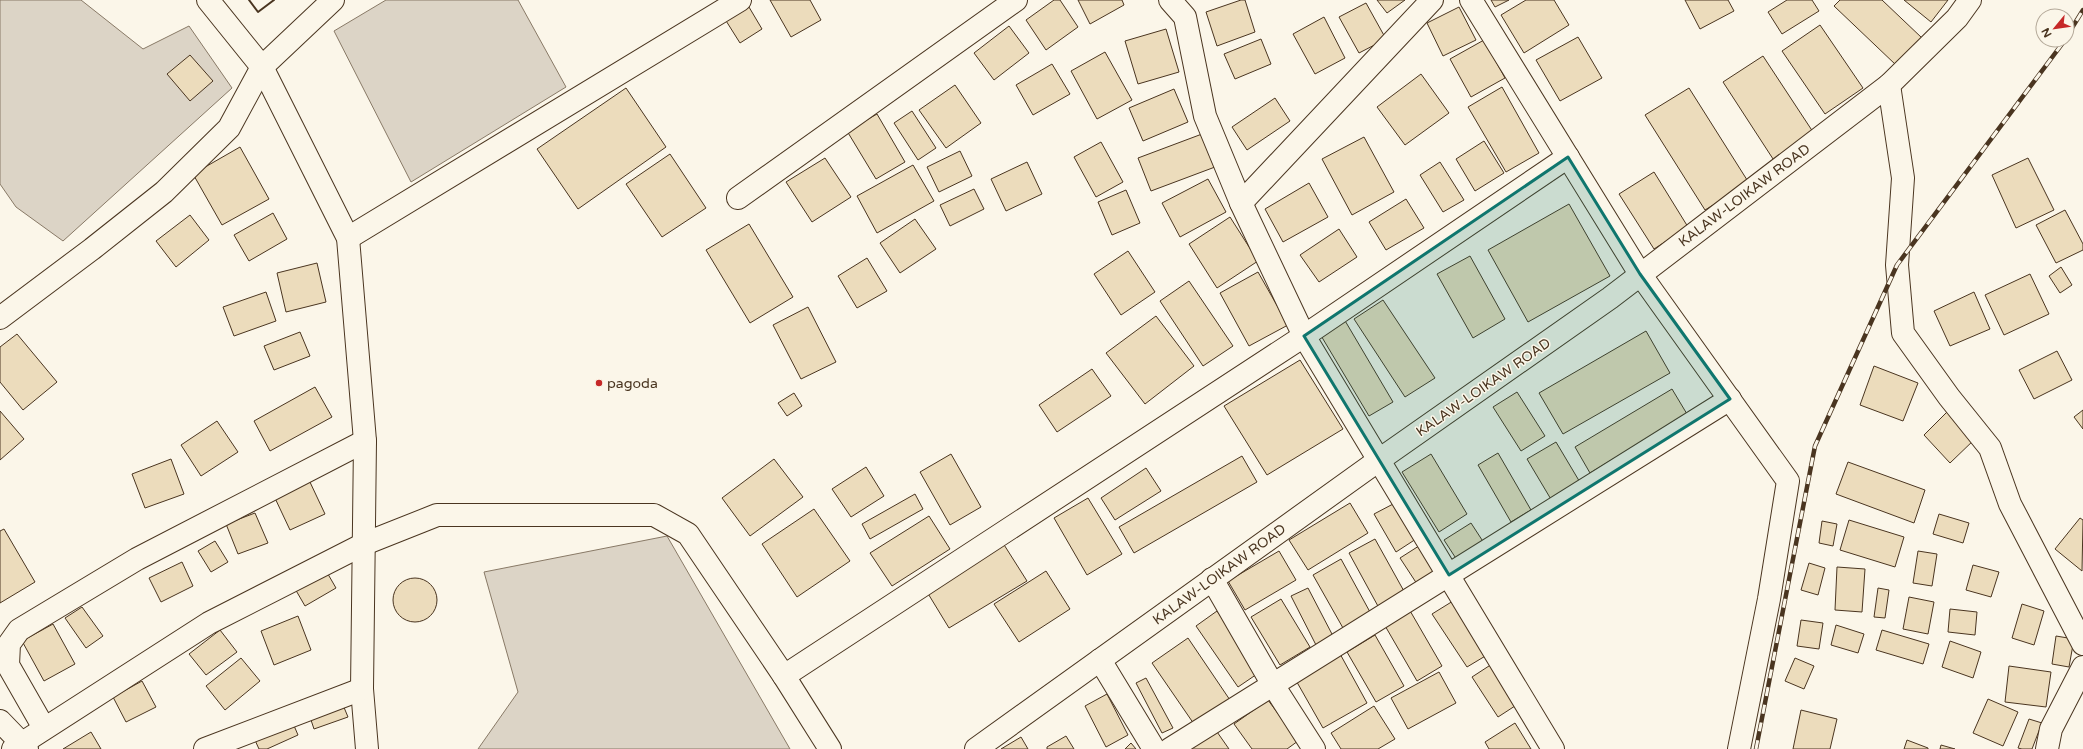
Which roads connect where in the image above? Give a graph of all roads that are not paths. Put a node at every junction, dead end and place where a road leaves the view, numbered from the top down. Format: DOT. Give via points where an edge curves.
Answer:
graph roads {
  1 [pos="208,0"];
  2 [pos="333,0"];
  3 [pos="740,0"];
  4 [pos="1016,0"];
  5 [pos="1170,0"];
  6 [pos="1432,0"];
  7 [pos="1471,0"];
  8 [pos="1970,0"];
  9 [pos="262,67"];
  10 [pos="1889,85"];
  11 [pos="1568,157"];
  12 [pos="738,198"];
  13 [pos="1242,203"];
  14 [pos="348,238"];
  15 [pos="1640,274"];
  16 [pos="0,318"];
  17 [pos="1304,336"];
  18 [pos="1730,399"];
  19 [pos="364,441"];
  20 [pos="1379,460"];
  21 [pos="364,544"];
  22 [pos="1449,575"];
  23 [pos="1212,579"];
  24 [pos="2083,644"];
  25 [pos="1100,660"];
  26 [pos="784,676"];
  27 [pos="2081,676"];
  28 [pos="1273,685"];
  29 [pos="362,689"];
  30 [pos="0,721"];
  31 [pos="44,728"];
  32 [pos="21,747"];
  33 [pos="205,749"];
  34 [pos="367,749"];
  35 [pos="830,749"];
  36 [pos="976,749"];
  37 [pos="1154,749"];
  38 [pos="1170,749"];
  39 [pos="1314,749"];
  40 [pos="1553,749"];
  41 [pos="1739,749"];
  42 [pos="2047,749"];
  1 -- 9 [label="street"];
  2 -- 9 [label="street"];
  3 -- 14 [label="street"];
  4 -- 12 [label="street"];
  5 -- 13 [label="street" via="1185,17 1205,116"];
  6 -- 13 [label="street"];
  7 -- 11 [label="street"];
  8 -- 10 [label="street, KALAW-LOIKAW ROAD" via="1957,18"];
  9 -- 14 [label="street"];
  9 -- 16 [label="street" via="229,128 164,192"];
  10 -- 15 [label="street, KALAW-LOIKAW ROAD"];
  10 -- 24 [label="street" via="1903,178 1897,265 1903,333 1990,448 2010,504"];
  11 -- 15 [label="street"];
  11 -- 17 [label="street"];
  13 -- 17 [label="street"];
  14 -- 19 [label="street"];
  15 -- 18 [label="street"];
  15 -- 20 [label="street, KALAW-LOIKAW ROAD"];
  17 -- 20 [label="street"];
  17 -- 26 [label="street"];
  18 -- 22 [label="street"];
  18 -- 41 [label="street" via="1788,481 1769,600"];
  19 -- 21 [label="street"];
  19 -- 31 [label="street" via="137,559 19,630 9,644 8,665"];
  20 -- 22 [label="street"];
  20 -- 23 [label="street, KALAW-LOIKAW ROAD"];
  21 -- 26 [label="street" via="437,515 654,515 688,534"];
  21 -- 29 [label="street"];
  21 -- 31 [label="street" via="209,622"];
  22 -- 28 [label="street"];
  22 -- 40 [label="street"];
  23 -- 25 [label="street, KALAW-LOIKAW ROAD"];
  23 -- 28 [label="street"];
  25 -- 36 [label="street, KALAW-LOIKAW ROAD"];
  25 -- 37 [label="street"];
  26 -- 35 [label="street"];
  27 -- 42 [label="street" via="2051,729"];
  28 -- 38 [label="street"];
  28 -- 39 [label="street"];
  29 -- 33 [label="street"];
  29 -- 34 [label="street"];
  30 -- 32 [label="street"];
  31 -- 32 [label="street"];
}
